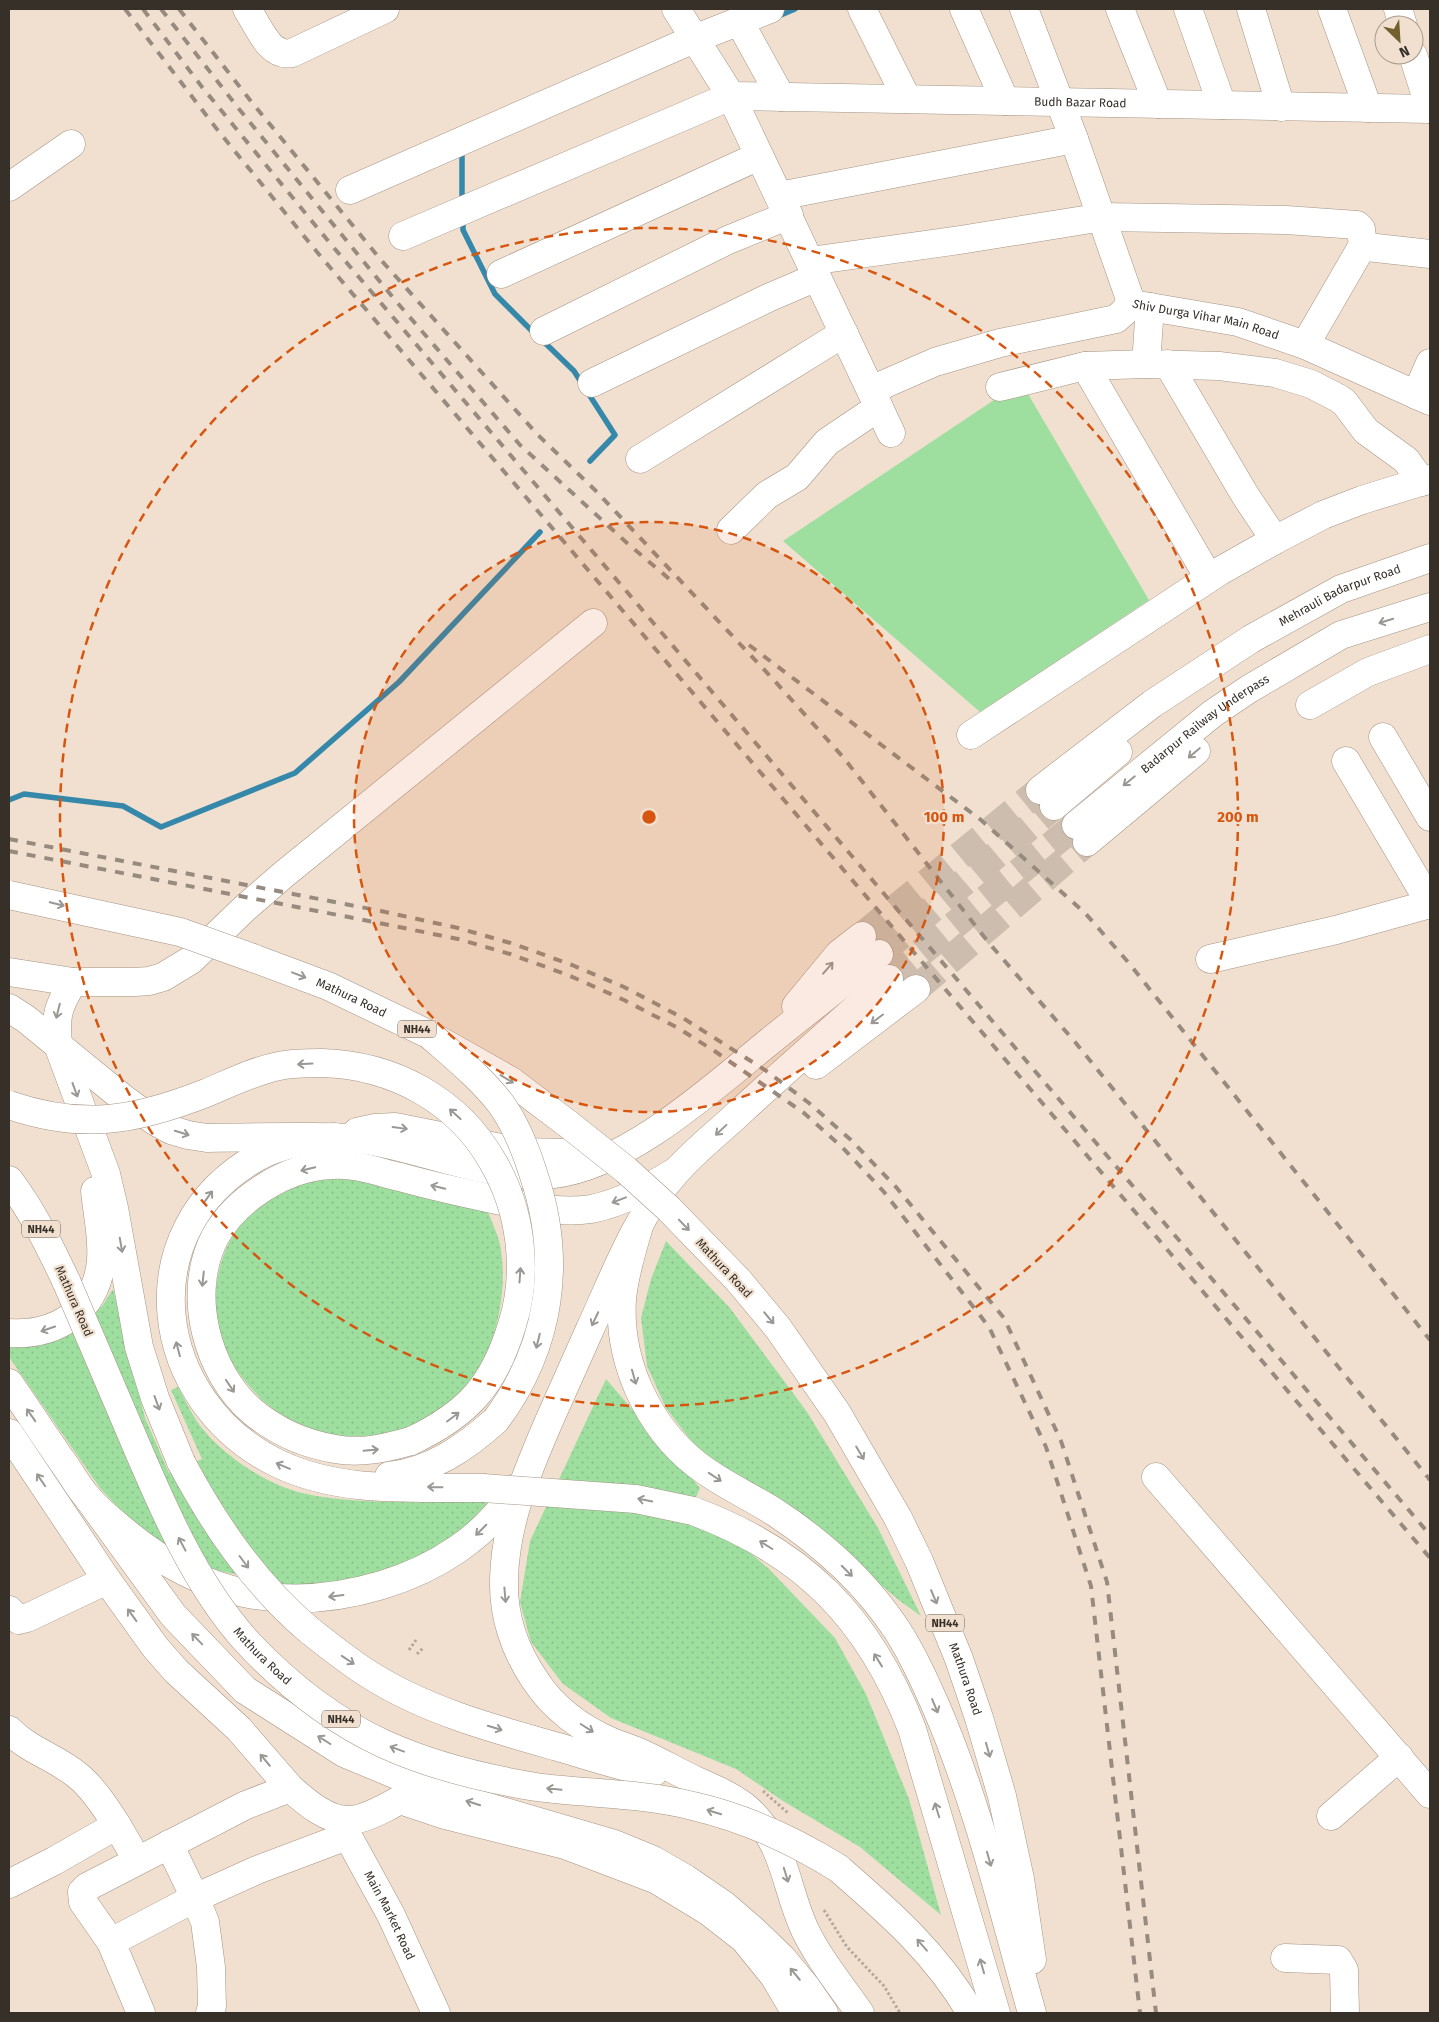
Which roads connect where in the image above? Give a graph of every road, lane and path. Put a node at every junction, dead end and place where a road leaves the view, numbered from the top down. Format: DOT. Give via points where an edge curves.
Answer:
graph roads {
  1 [pos="247,9"];
  2 [pos="385,9"];
  3 [pos="676,9"];
  4 [pos="770,9"];
  5 [pos="862,9"];
  6 [pos="964,9"];
  7 [pos="1024,9"];
  8 [pos="1120,9"];
  9 [pos="1188,9"];
  10 [pos="1251,9"];
  11 [pos="1332,9"];
  12 [pos="742,27"];
  13 [pos="698,45"];
  14 [pos="1416,65"];
  15 [pos="731,96"];
  16 [pos="781,96"];
  17 [pos="907,99"];
  18 [pos="1005,101"];
  19 [pos="1060,102"];
  20 [pos="1158,104"];
  21 [pos="1222,106"];
  22 [pos="1281,106"];
  23 [pos="1368,108"];
  24 [pos="1430,110"];
  25 [pos="1074,139"];
  26 [pos="71,144"];
  27 [pos="759,156"];
  28 [pos="9,187"];
  29 [pos="350,190"];
  30 [pos="784,206"];
  31 [pos="1102,217"];
  32 [pos="403,236"];
  33 [pos="1363,248"];
  34 [pos="1430,254"];
  35 [pos="813,269"];
  36 [pos="501,274"];
  37 [pos="1141,305"];
  38 [pos="544,331"];
  39 [pos="844,333"];
  40 [pos="1305,345"];
  41 [pos="1430,363"];
  42 [pos="1157,364"];
  43 [pos="1085,366"];
  44 [pos="592,383"];
  45 [pos="1000,387"];
  46 [pos="875,398"];
  47 [pos="1423,398"];
  48 [pos="891,433"];
  49 [pos="640,459"];
  50 [pos="1426,480"];
  51 [pos="731,530"];
  52 [pos="1274,540"];
  53 [pos="1430,558"];
  54 [pos="1209,578"];
  55 [pos="1430,607"];
  56 [pos="593,623"];
  57 [pos="1430,649"];
  58 [pos="1310,704"];
  59 [pos="971,735"];
  60 [pos="1383,737"];
  61 [pos="1346,761"];
  62 [pos="1047,798"];
  63 [pos="1430,816"];
  64 [pos="1081,833"];
  65 [pos="9,895"];
  66 [pos="1430,903"];
  67 [pos="871,945"];
  68 [pos="1210,959"];
  69 [pos="9,972"];
  70 [pos="890,979"];
  71 [pos="73,982"];
  72 [pos="916,989"];
  73 [pos="9,1008"];
  74 [pos="430,1035"];
  75 [pos="58,1044"];
  76 [pos="782,1073"];
  77 [pos="706,1093"];
  78 [pos="9,1105"];
  79 [pos="741,1112"];
  80 [pos="89,1130"];
  81 [pos="335,1137"];
  82 [pos="678,1170"];
  83 [pos="9,1180"];
  84 [pos="639,1226"];
  85 [pos="9,1333"];
  86 [pos="9,1383"];
  87 [pos="9,1433"];
  88 [pos="531,1463"];
  89 [pos="1156,1477"];
  90 [pos="330,1480"];
  91 [pos="88,1498"];
  92 [pos="107,1580"];
  93 [pos="12,1619"];
  94 [pos="416,1640"];
  95 [pos="424,1647"];
  96 [pos="409,1650"];
  97 [pos="417,1654"];
  98 [pos="12,1739"];
  99 [pos="1399,1757"];
  100 [pos="696,1781"];
  101 [pos="423,1786"];
  102 [pos="290,1788"];
  103 [pos="1430,1794"];
  104 [pos="400,1800"];
  105 [pos="1331,1816"];
  106 [pos="118,1825"];
  107 [pos="343,1827"];
  108 [pos="169,1844"];
  109 [pos="137,1860"];
  110 [pos="9,1884"];
  111 [pos="195,1898"];
  112 [pos="111,1942"];
  113 [pos="1285,1958"];
  114 [pos="141,2013"];
  115 [pos="210,2013"];
  116 [pos="436,2013"];
  117 [pos="796,2013"];
  118 [pos="824,2013"];
  119 [pos="860,2013"];
  120 [pos="971,2013"];
  121 [pos="996,2013"];
  122 [pos="1032,2013"];
  123 [pos="1040,2013"];
  124 [pos="1345,2013"];
  1 -- 2 [label="main road" via="272,49 284,54"];
  3 -- 13 [label="main road"];
  4 -- 12 [label="main road"];
  5 -- 17 [label="main road"];
  6 -- 18 [label="main road"];
  7 -- 19 [label="main road, Shiv Durga Vihar Main Road"];
  8 -- 20 [label="main road"];
  9 -- 21 [label="main road"];
  10 -- 22 [label="main road"];
  11 -- 23 [label="main road"];
  12 -- 13 [label="main road"];
  12 -- 16 [label="main road"];
  13 -- 15 [label="main road"];
  13 -- 29 [label="main road"];
  14 -- 24 [label="main road"];
  15 -- 16 [label="main road, Budh Bazar Road"];
  15 -- 27 [label="main road"];
  15 -- 32 [label="main road"];
  16 -- 17 [label="main road, Budh Bazar Road"];
  17 -- 18 [label="main road, Budh Bazar Road"];
  18 -- 19 [label="main road, Budh Bazar Road"];
  19 -- 20 [label="main road, Budh Bazar Road"];
  19 -- 25 [label="main road, Shiv Durga Vihar Main Road"];
  20 -- 21 [label="main road, Budh Bazar Road"];
  21 -- 22 [label="main road, Budh Bazar Road"];
  22 -- 23 [label="main road, Budh Bazar Road"];
  23 -- 24 [label="main road, Budh Bazar Road"];
  25 -- 30 [label="main road"];
  25 -- 31 [label="main road, Shiv Durga Vihar Main Road"];
  26 -- 28 [label="main road"];
  27 -- 30 [label="main road"];
  27 -- 36 [label="main road"];
  30 -- 35 [label="main road"];
  30 -- 38 [label="main road" via="728,240"];
  31 -- 33 [label="main road" via="1349,224 1361,229"];
  31 -- 35 [label="main road" via="960,240"];
  31 -- 37 [label="main road, Shiv Durga Vihar Main Road" via="1127,296"];
  33 -- 34 [label="main road"];
  33 -- 40 [label="main road"];
  35 -- 39 [label="main road"];
  35 -- 44 [label="main road" via="768,298"];
  37 -- 40 [label="main road, Shiv Durga Vihar Main Road" via="1238,322"];
  37 -- 42 [label="main road"];
  37 -- 46 [label="main road" via="1116,319 981,348 935,362"];
  39 -- 46 [label="main road"];
  39 -- 49 [label="main road"];
  40 -- 47 [label="main road, Shiv Durga Vihar Main Road"];
  41 -- 47 [label="main road"];
  42 -- 43 [label="main road"];
  42 -- 50 [label="main road" via="1219,366 1266,372 1311,384 1344,402 1366,432 1401,455"];
  42 -- 52 [label="main road"];
  43 -- 45 [label="main road"];
  43 -- 54 [label="main road"];
  46 -- 48 [label="main road"];
  46 -- 51 [label="main road" via="826,442 797,477 767,495"];
  50 -- 52 [label="main road" via="1331,512"];
  52 -- 54 [label="main road"];
  53 -- 62 [label="main road, Mehrauli Badarpur Road" via="1341,589 1251,639"];
  54 -- 59 [label="main road"];
  55 -- 64 [label="main road, Badarpur Railway Underpass, one-way" via="1341,634 1212,714"];
  56 -- 71 [label="main road" via="283,875 178,969 149,982"];
  57 -- 58 [label="main road" via="1368,672"];
  60 -- 63 [label="main road"];
  61 -- 66 [label="main road"];
  65 -- 74 [label="main road, Mathura Road / NH44, one-way, bridge" via="180,932 328,986"];
  66 -- 68 [label="main road" via="1336,930"];
  77 -- 67 [label="main road, one-way" via="764,1046"];
  69 -- 71 [label="main road"];
  70 -- 76 [label="main road"];
  71 -- 75 [label="main road, one-way" via="60,1002 56,1016"];
  72 -- 76 [label="main road, one-way" via="809,1070"];
  73 -- 75 [label="main road"];
  74 -- 90 [label="main road, one-way, bridge" via="483,1082 502,1106 528,1156 540,1191 549,1236 543,1318 535,1351 513,1397 496,1420 479,1435 425,1468 397,1475"];
  74 -- 123 [label="main road, Mathura Road / NH44, one-way, bridge" via="511,1081 626,1170 669,1209 738,1280 778,1328 837,1413 898,1518 956,1650 1002,1796 1020,1879"];
  75 -- 80 [label="main road, one-way"];
  75 -- 81 [label="main road, one-way" via="124,1099 171,1130 208,1138"];
  76 -- 79 [label="main road"];
  77 -- 79 [label="main road"];
  81 -- 77 [label="main road, one-way" via="366,1140 492,1171 555,1174 599,1162 664,1124"];
  82 -- 78 [label="main road, one-way, bridge" via="654,1185 590,1209 535,1208 458,1192 357,1166 334,1164 310,1167 287,1175 245,1201 214,1238 204,1273 202,1308 210,1346 222,1374 252,1411 272,1426 336,1450 382,1449 437,1429 480,1392 506,1347 514,1320 521,1269 519,1240 515,1217 502,1178 473,1131 438,1100 416,1087 365,1068 339,1064 280,1065 177,1104 115,1119 85,1121 54,1117"];
  79 -- 82 [label="main road, one-way"];
  80 -- 85 [label="main road, one-way" via="101,1259 93,1292 83,1306 57,1326 26,1334"];
  80 -- 100 [label="main road, one-way, bridge" via="106,1174 139,1347 164,1424 181,1462 219,1528 256,1578 287,1611 342,1656 420,1701 459,1717 640,1770"];
  90 -- 81 [label="main road, one-way" via="280,1465 251,1449 212,1414 182,1362 170,1308 171,1282 186,1230 214,1189 259,1156 302,1141"];
  82 -- 84 [label="main road"];
  120 -- 83 [label="main road, Mathura Road / NH44, one-way, bridge" via="945,1972 915,1937 838,1868 794,1842 692,1805 537,1787 456,1769 385,1744 325,1709 300,1689 248,1643 210,1592 185,1550 158,1498 42,1230"];
  84 -- 88 [label="main road, one-way"];
  84 -- 122 [label="main road, one-way" via="622,1301 626,1343 637,1388 676,1448 718,1480 776,1513 813,1540 868,1592 897,1630 919,1667 974,1805"];
  91 -- 86 [label="main road, one-way"];
  92 -- 87 [label="main road, one-way"];
  88 -- 91 [label="main road, one-way" via="510,1497 482,1530 464,1545 390,1583 337,1597 270,1597 216,1586 184,1573 150,1550"];
  88 -- 100 [label="main road, one-way" via="511,1524 504,1576 508,1619 525,1664 537,1684 570,1718 592,1732"];
  89 -- 99 [label="main road"];
  121 -- 90 [label="main road, one-way, bridge" via="900,1697 855,1625 810,1575 728,1524 663,1504 595,1495 351,1485"];
  101 -- 91 [label="main road, one-way" via="344,1752 245,1690 173,1615"];
  92 -- 93 [label="main road" via="28,1618"];
  102 -- 92 [label="main road, one-way" via="239,1729 176,1671"];
  94 -- 96 [label="path"];
  95 -- 97 [label="path"];
  98 -- 106 [label="main road" via="77,1775"];
  99 -- 103 [label="main road"];
  99 -- 105 [label="main road"];
  100 -- 119 [label="main road, one-way" via="725,1793 744,1807 769,1835 781,1858 806,1932"];
  101 -- 104 [label="main road"];
  118 -- 101 [label="main road, one-way" via="782,1958 753,1930 724,1905 653,1860 614,1844"];
  102 -- 107 [label="main road"];
  102 -- 108 [label="main road" via="246,1805"];
  104 -- 107 [label="main road" via="350,1820"];
  104 -- 117 [label="main road" via="445,1815 565,1845 656,1880 708,1911 744,1939 774,1976"];
  106 -- 109 [label="main road"];
  106 -- 110 [label="main road"];
  107 -- 111 [label="main road"];
  107 -- 116 [label="main road, Main Market Road" via="391,1915"];
  108 -- 109 [label="main road"];
  108 -- 111 [label="main road"];
  109 -- 112 [label="main road" via="82,1892 83,1902"];
  111 -- 112 [label="main road"];
  111 -- 115 [label="main road" via="205,1922 211,1967"];
  112 -- 114 [label="main road"];
  113 -- 124 [label="main road" via="1338,1960 1344,1970"];
}
